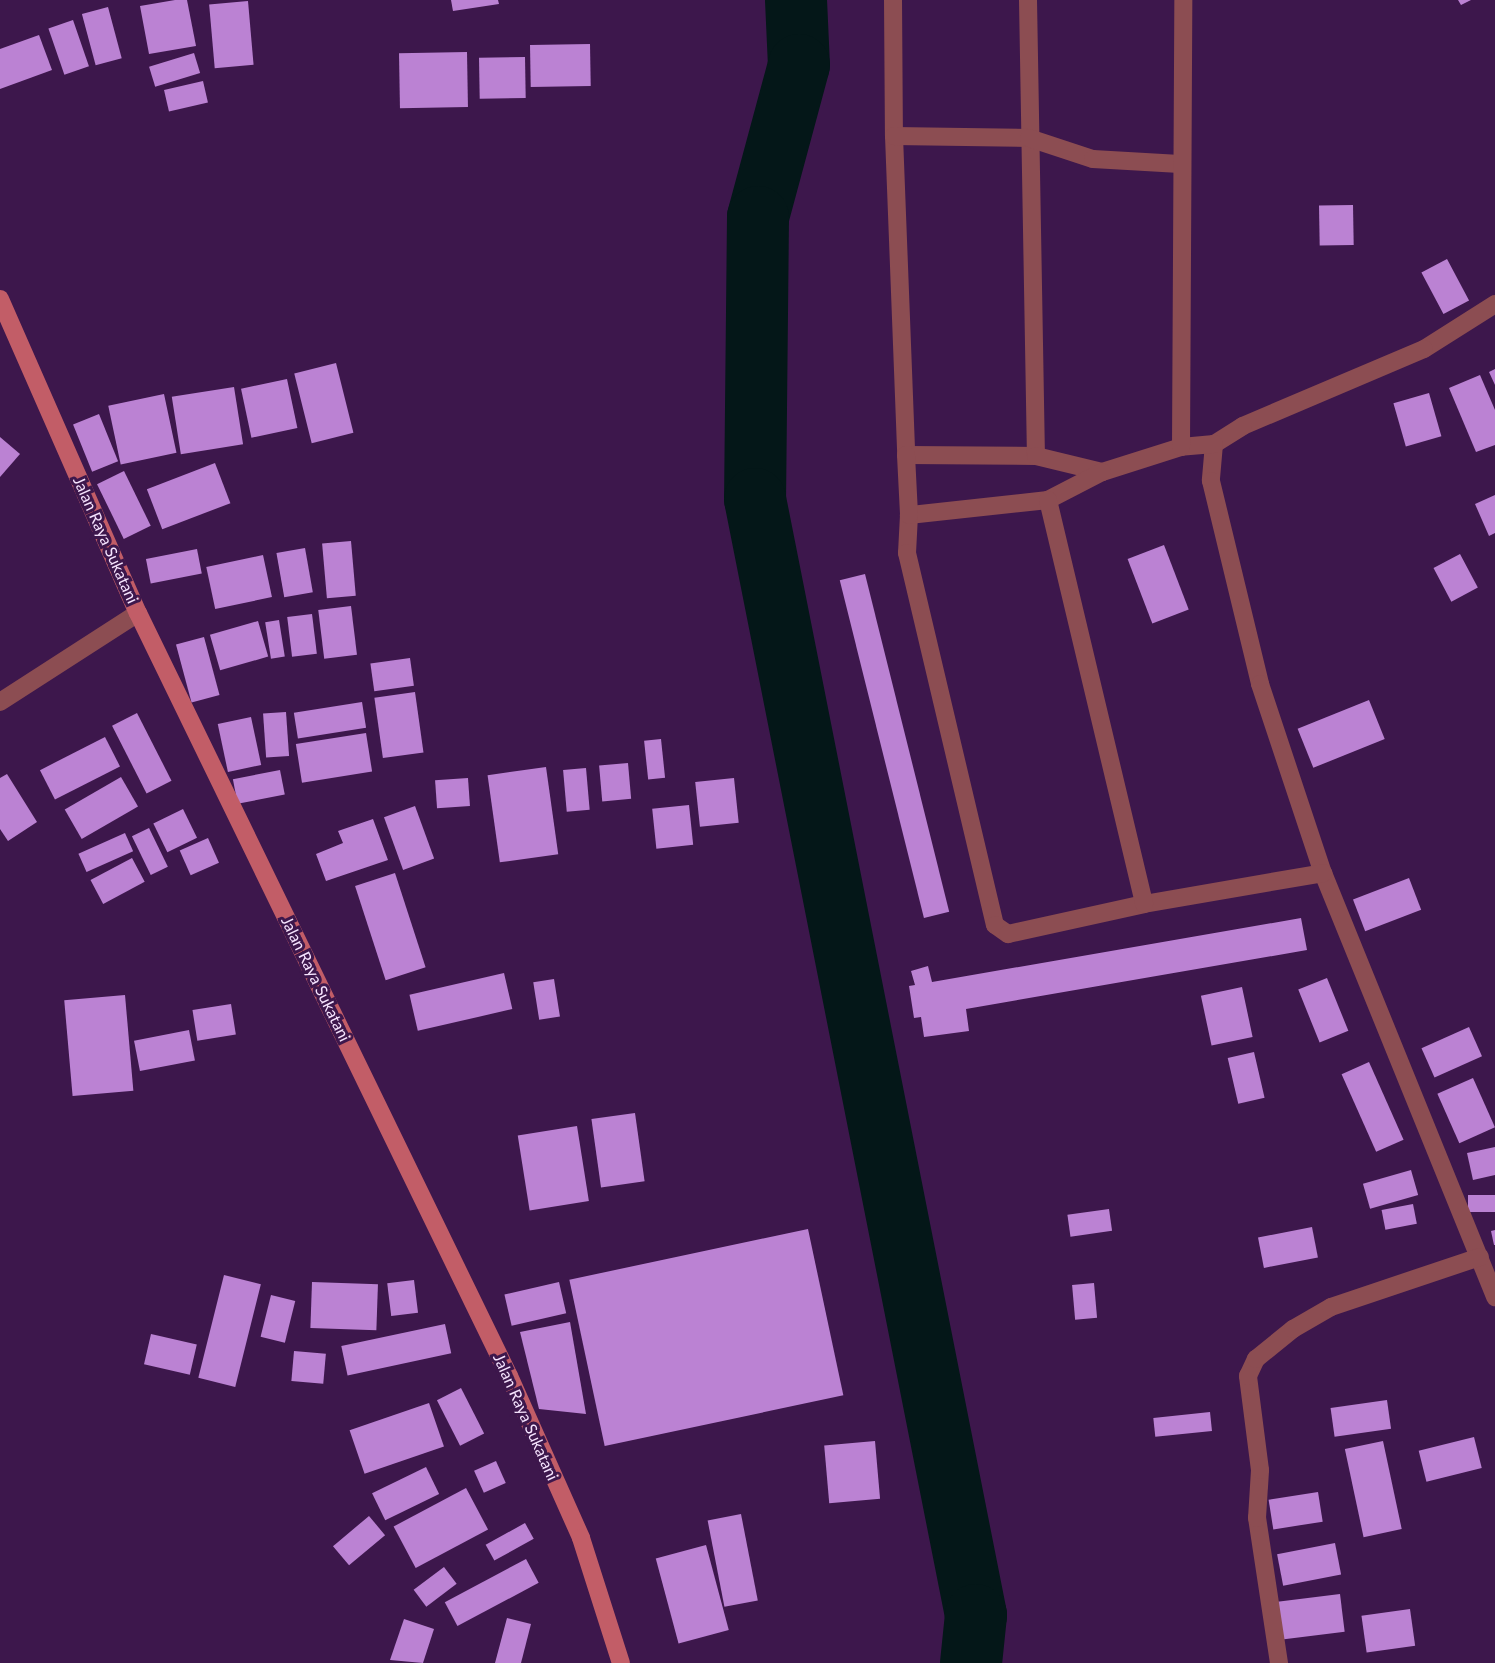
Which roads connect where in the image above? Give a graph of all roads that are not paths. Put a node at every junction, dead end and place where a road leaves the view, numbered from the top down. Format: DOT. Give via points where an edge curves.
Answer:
graph roads {
  1 [pos="893,0"];
  2 [pos="1028,0"];
  3 [pos="1183,0"];
  4 [pos="894,136"];
  5 [pos="1029,138"];
  6 [pos="1180,164"];
  7 [pos="0,299"];
  8 [pos="1495,304"];
  9 [pos="1214,444"];
  10 [pos="1181,447"];
  11 [pos="906,455"];
  12 [pos="1036,456"];
  13 [pos="1102,472"];
  14 [pos="1048,500"];
  15 [pos="909,515"];
  16 [pos="138,613"];
  17 [pos="0,702"];
  18 [pos="1323,873"];
  19 [pos="1144,904"];
  20 [pos="1480,1257"];
  21 [pos="1495,1297"];
  22 [pos="621,1663"];
  23 [pos="1279,1663"];
  1 -- 4 [label="street"];
  2 -- 5 [label="street"];
  3 -- 6 [label="street"];
  4 -- 5 [label="street"];
  4 -- 11 [label="street"];
  5 -- 6 [label="street" via="1093,159"];
  5 -- 12 [label="street"];
  6 -- 10 [label="street"];
  7 -- 16 [label="main road, Jalan Raya Sukatani"];
  8 -- 9 [label="street" via="1424,349 1243,426"];
  9 -- 10 [label="street"];
  9 -- 18 [label="street" via="1211,481 1260,684"];
  10 -- 13 [label="street"];
  11 -- 12 [label="street"];
  11 -- 15 [label="street"];
  12 -- 13 [label="street"];
  13 -- 14 [label="street"];
  14 -- 15 [label="street"];
  14 -- 19 [label="street"];
  15 -- 19 [label="street" via="907,553 995,925 1008,934"];
  16 -- 17 [label="street"];
  16 -- 22 [label="main road, Jalan Raya Sukatani" via="509,1376 580,1538"];
  18 -- 19 [label="street"];
  18 -- 20 [label="street"];
  20 -- 21 [label="street"];
  20 -- 23 [label="street" via="1331,1307 1293,1329 1256,1359 1248,1376 1260,1470 1257,1518"];
}
